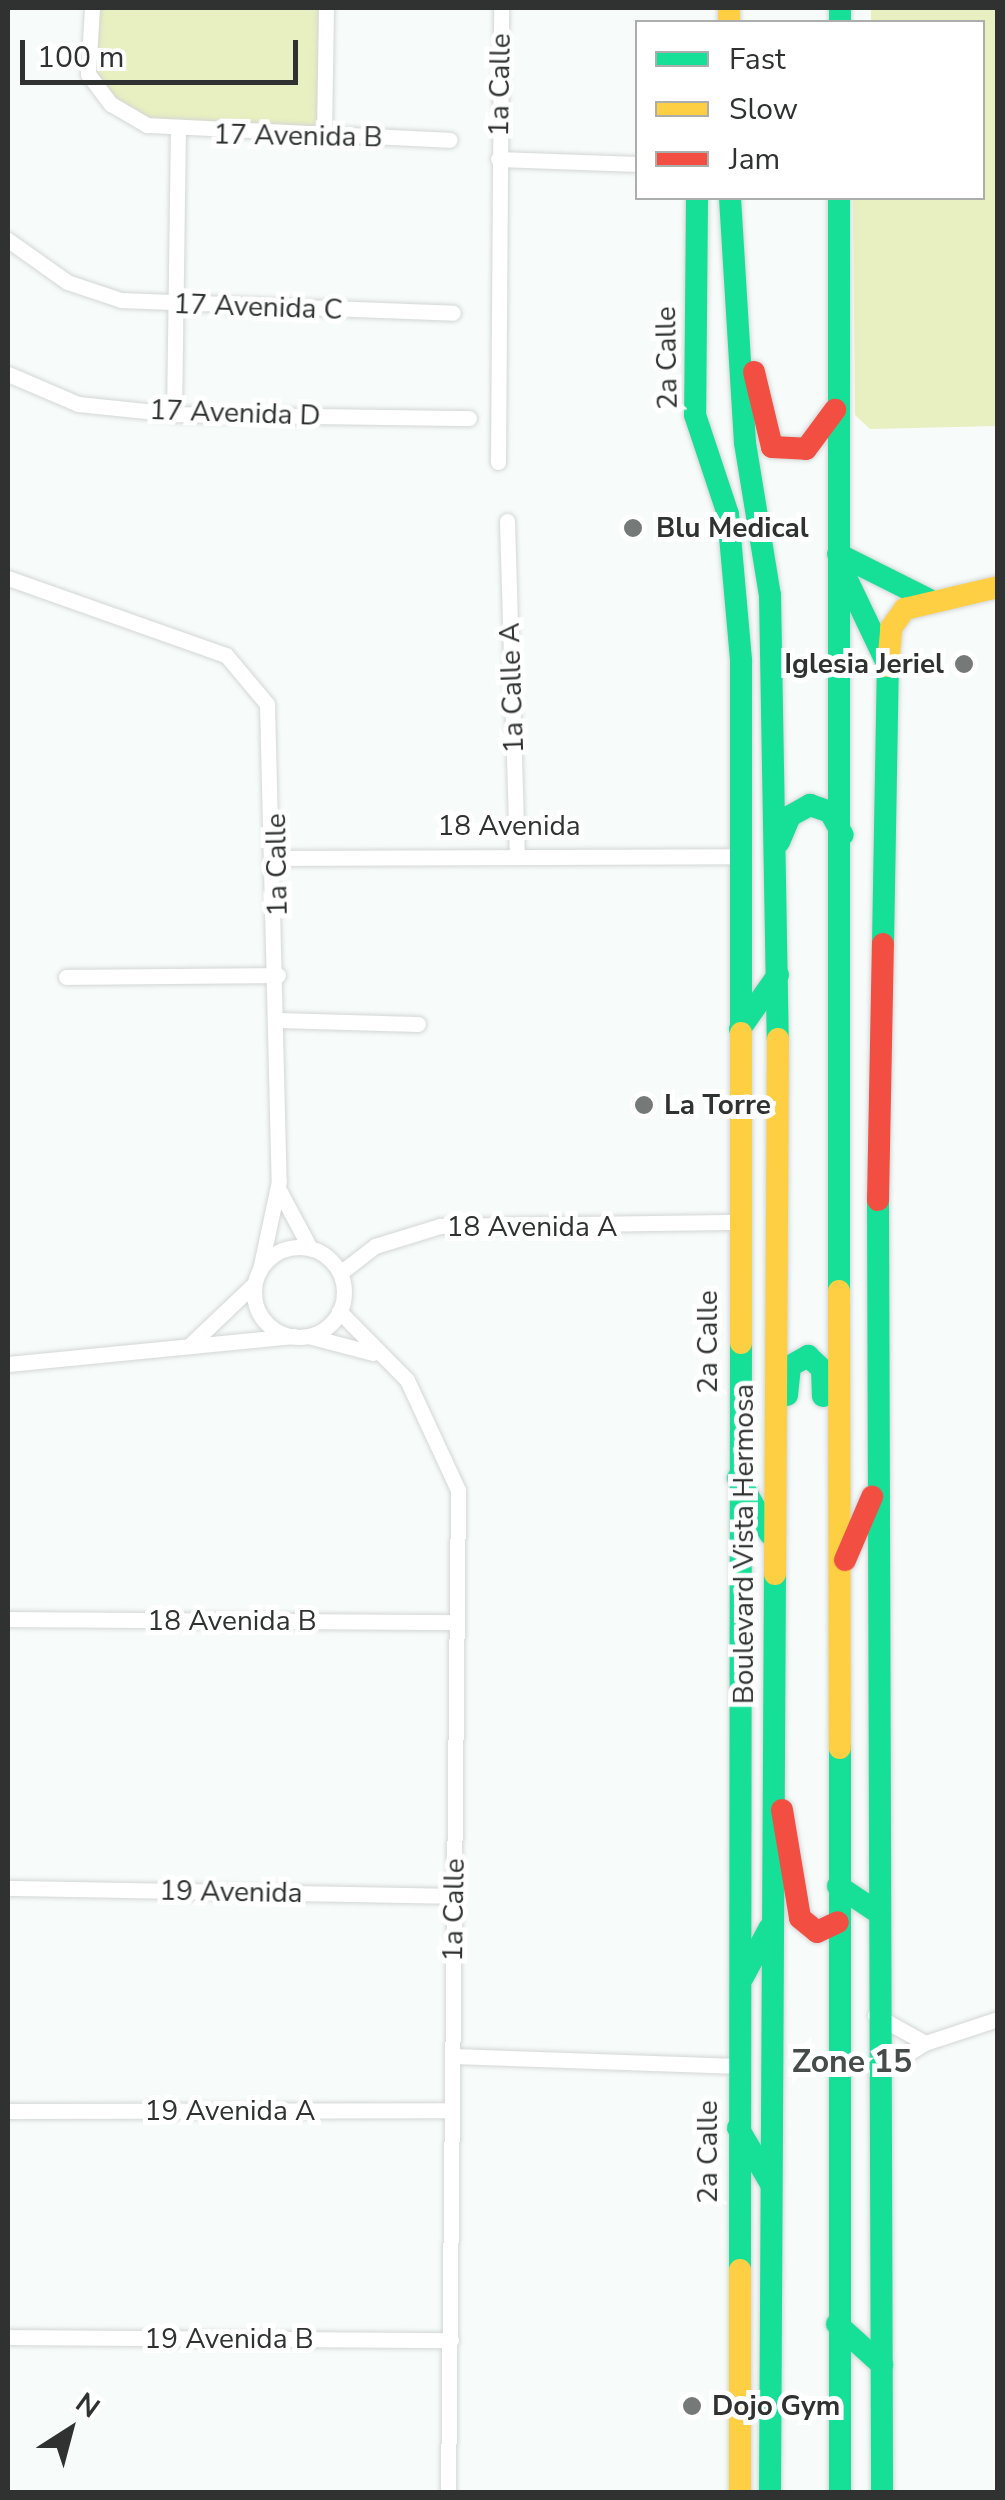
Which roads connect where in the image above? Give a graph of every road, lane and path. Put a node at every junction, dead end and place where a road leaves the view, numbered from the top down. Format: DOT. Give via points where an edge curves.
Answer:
graph roads {
  1 [pos="92,8"];
  2 [pos="326,8"];
  3 [pos="501,8"];
  4 [pos="178,133"];
  5 [pos="324,135"];
  6 [pos="450,140"];
  7 [pos="498,159"];
  8 [pos="635,164"];
  9 [pos="697,200"];
  10 [pos="730,200"];
  11 [pos="840,200"];
  12 [pos="8,240"];
  13 [pos="730,254"];
  14 [pos="174,306"];
  15 [pos="453,313"];
  16 [pos="8,374"];
  17 [pos="835,410"];
  18 [pos="174,414"];
  19 [pos="469,418"];
  20 [pos="498,462"];
  21 [pos="507,521"];
  22 [pos="839,559"];
  23 [pos="8,578"];
  24 [pos="998,588"];
  25 [pos="928,599"];
  26 [pos="888,666"];
  27 [pos="842,835"];
  28 [pos="776,854"];
  29 [pos="517,856"];
  30 [pos="740,856"];
  31 [pos="278,858"];
  32 [pos="278,975"];
  33 [pos="778,975"];
  34 [pos="66,977"];
  35 [pos="277,1020"];
  36 [pos="418,1024"];
  37 [pos="740,1030"];
  38 [pos="279,1190"];
  39 [pos="738,1222"];
  40 [pos="310,1248"];
  41 [pos="340,1273"];
  42 [pos="257,1277"];
  43 [pos="339,1311"];
  44 [pos="301,1336"];
  45 [pos="186,1348"];
  46 [pos="377,1354"];
  47 [pos="8,1364"];
  48 [pos="773,1436"];
  49 [pos="738,1478"];
  50 [pos="872,1497"];
  51 [pos="837,1498"];
  52 [pos="774,1550"];
  53 [pos="840,1570"];
  54 [pos="8,1619"];
  55 [pos="457,1622"];
  56 [pos="776,1792"];
  57 [pos="838,1886"];
  58 [pos="8,1888"];
  59 [pos="454,1896"];
  60 [pos="874,1910"];
  61 [pos="838,1922"];
  62 [pos="772,1924"];
  63 [pos="743,1977"];
  64 [pos="875,2015"];
  65 [pos="998,2019"];
  66 [pos="925,2043"];
  67 [pos="452,2056"];
  68 [pos="738,2066"];
  69 [pos="876,2073"];
  70 [pos="452,2110"];
  71 [pos="8,2111"];
  72 [pos="738,2128"];
  73 [pos="772,2187"];
  74 [pos="837,2324"];
  75 [pos="8,2337"];
  76 [pos="451,2340"];
  77 [pos="882,2365"];
  78 [pos="448,2492"];
  79 [pos="740,2492"];
  80 [pos="770,2492"];
  81 [pos="840,2492"];
  82 [pos="882,2492"];
  1 -- 4 [label="street, 17 Avenida B" via="88,74 112,104 147,125"];
  2 -- 5 [label="street"];
  3 -- 7 [label="street, 1a Calle"];
  4 -- 5 [label="street, 17 Avenida B"];
  4 -- 14 [label="street"];
  5 -- 6 [label="street, 17 Avenida B"];
  7 -- 8 [label="street"];
  7 -- 20 [label="street, 1a Calle"];
  9 -- 30 [label="main road, 2a Calle" via="695,415 735,563"];
  10 -- 13 [label="main road"];
  11 -- 17 [label="main road"];
  12 -- 14 [label="street, 17 Avenida C" via="67,282"];
  13 -- 17 [label="main road" via="772,447 806,449"];
  13 -- 28 [label="main road, Boulevard Vista Hermosa" via="746,442 770,595"];
  14 -- 15 [label="street, 17 Avenida C"];
  14 -- 18 [label="street"];
  16 -- 18 [label="street, 17 Avenida D" via="78,404"];
  17 -- 22 [label="main road"];
  18 -- 19 [label="street, 17 Avenida D"];
  21 -- 29 [label="street, 1a Calle A"];
  22 -- 25 [label="main road"];
  22 -- 26 [label="main road"];
  22 -- 27 [label="main road"];
  23 -- 31 [label="street, 1a Calle" via="226,655 255,685 267,704"];
  24 -- 25 [label="main road"];
  25 -- 26 [label="main road" via="897,616"];
  26 -- 50 [label="main road"];
  27 -- 28 [label="main road" via="824,808 803,806"];
  27 -- 51 [label="main road"];
  28 -- 33 [label="main road, Boulevard Vista Hermosa"];
  29 -- 30 [label="street, 18 Avenida"];
  29 -- 31 [label="street, 18 Avenida"];
  30 -- 37 [label="main road, 2a Calle"];
  31 -- 32 [label="street, 1a Calle"];
  32 -- 34 [label="street"];
  32 -- 35 [label="street, 1a Calle"];
  33 -- 37 [label="main road"];
  33 -- 48 [label="main road, Boulevard Vista Hermosa"];
  35 -- 36 [label="street"];
  35 -- 38 [label="street, 1a Calle"];
  37 -- 39 [label="main road, 2a Calle"];
  38 -- 40 [label="street, 1a Calle"];
  38 -- 42 [label="street, 1a Calle"];
  39 -- 41 [label="street, 18 Avenida A" via="440,1226 374,1246"];
  39 -- 49 [label="main road, 2a Calle"];
  40 -- 41 [label="street"];
  40 -- 42 [label="street" via="281,1250"];
  41 -- 43 [label="street"];
  42 -- 44 [label="street" via="268,1324"];
  42 -- 45 [label="street"];
  43 -- 44 [label="street"];
  43 -- 46 [label="street, 1a Calle"];
  44 -- 45 [label="street"];
  44 -- 46 [label="street"];
  45 -- 47 [label="street"];
  46 -- 55 [label="street, 1a Calle" via="425,1408 458,1490"];
  48 -- 51 [label="main road" via="787,1412 790,1366 813,1357 823,1374 824,1470"];
  48 -- 52 [label="main road, Boulevard Vista Hermosa"];
  49 -- 52 [label="main road"];
  49 -- 63 [label="main road, 2a Calle"];
  50 -- 53 [label="main road"];
  50 -- 60 [label="main road"];
  51 -- 53 [label="main road"];
  52 -- 56 [label="main road, Boulevard Vista Hermosa"];
  53 -- 57 [label="main road"];
  54 -- 55 [label="street, 18 Avenida B"];
  55 -- 59 [label="street, 1a Calle"];
  56 -- 61 [label="main road" via="800,1918 817,1932"];
  56 -- 62 [label="main road, Boulevard Vista Hermosa"];
  57 -- 60 [label="main road"];
  57 -- 61 [label="main road"];
  58 -- 59 [label="street, 19 Avenida"];
  59 -- 67 [label="street, 1a Calle"];
  60 -- 64 [label="main road"];
  61 -- 74 [label="main road"];
  62 -- 63 [label="main road"];
  62 -- 73 [label="main road, Boulevard Vista Hermosa"];
  63 -- 68 [label="main road, 2a Calle"];
  64 -- 66 [label="street"];
  64 -- 69 [label="main road"];
  65 -- 66 [label="street"];
  66 -- 69 [label="street"];
  67 -- 68 [label="street"];
  67 -- 70 [label="street, 1a Calle"];
  68 -- 72 [label="main road, 2a Calle"];
  69 -- 77 [label="main road"];
  70 -- 71 [label="street, 19 Avenida A"];
  70 -- 76 [label="street, 1a Calle"];
  72 -- 73 [label="main road"];
  72 -- 79 [label="main road, 2a Calle"];
  73 -- 80 [label="main road, Boulevard Vista Hermosa"];
  74 -- 77 [label="main road"];
  74 -- 81 [label="main road"];
  75 -- 76 [label="street, 19 Avenida B"];
  76 -- 78 [label="street, 1a Calle"];
  77 -- 82 [label="main road"];
}
